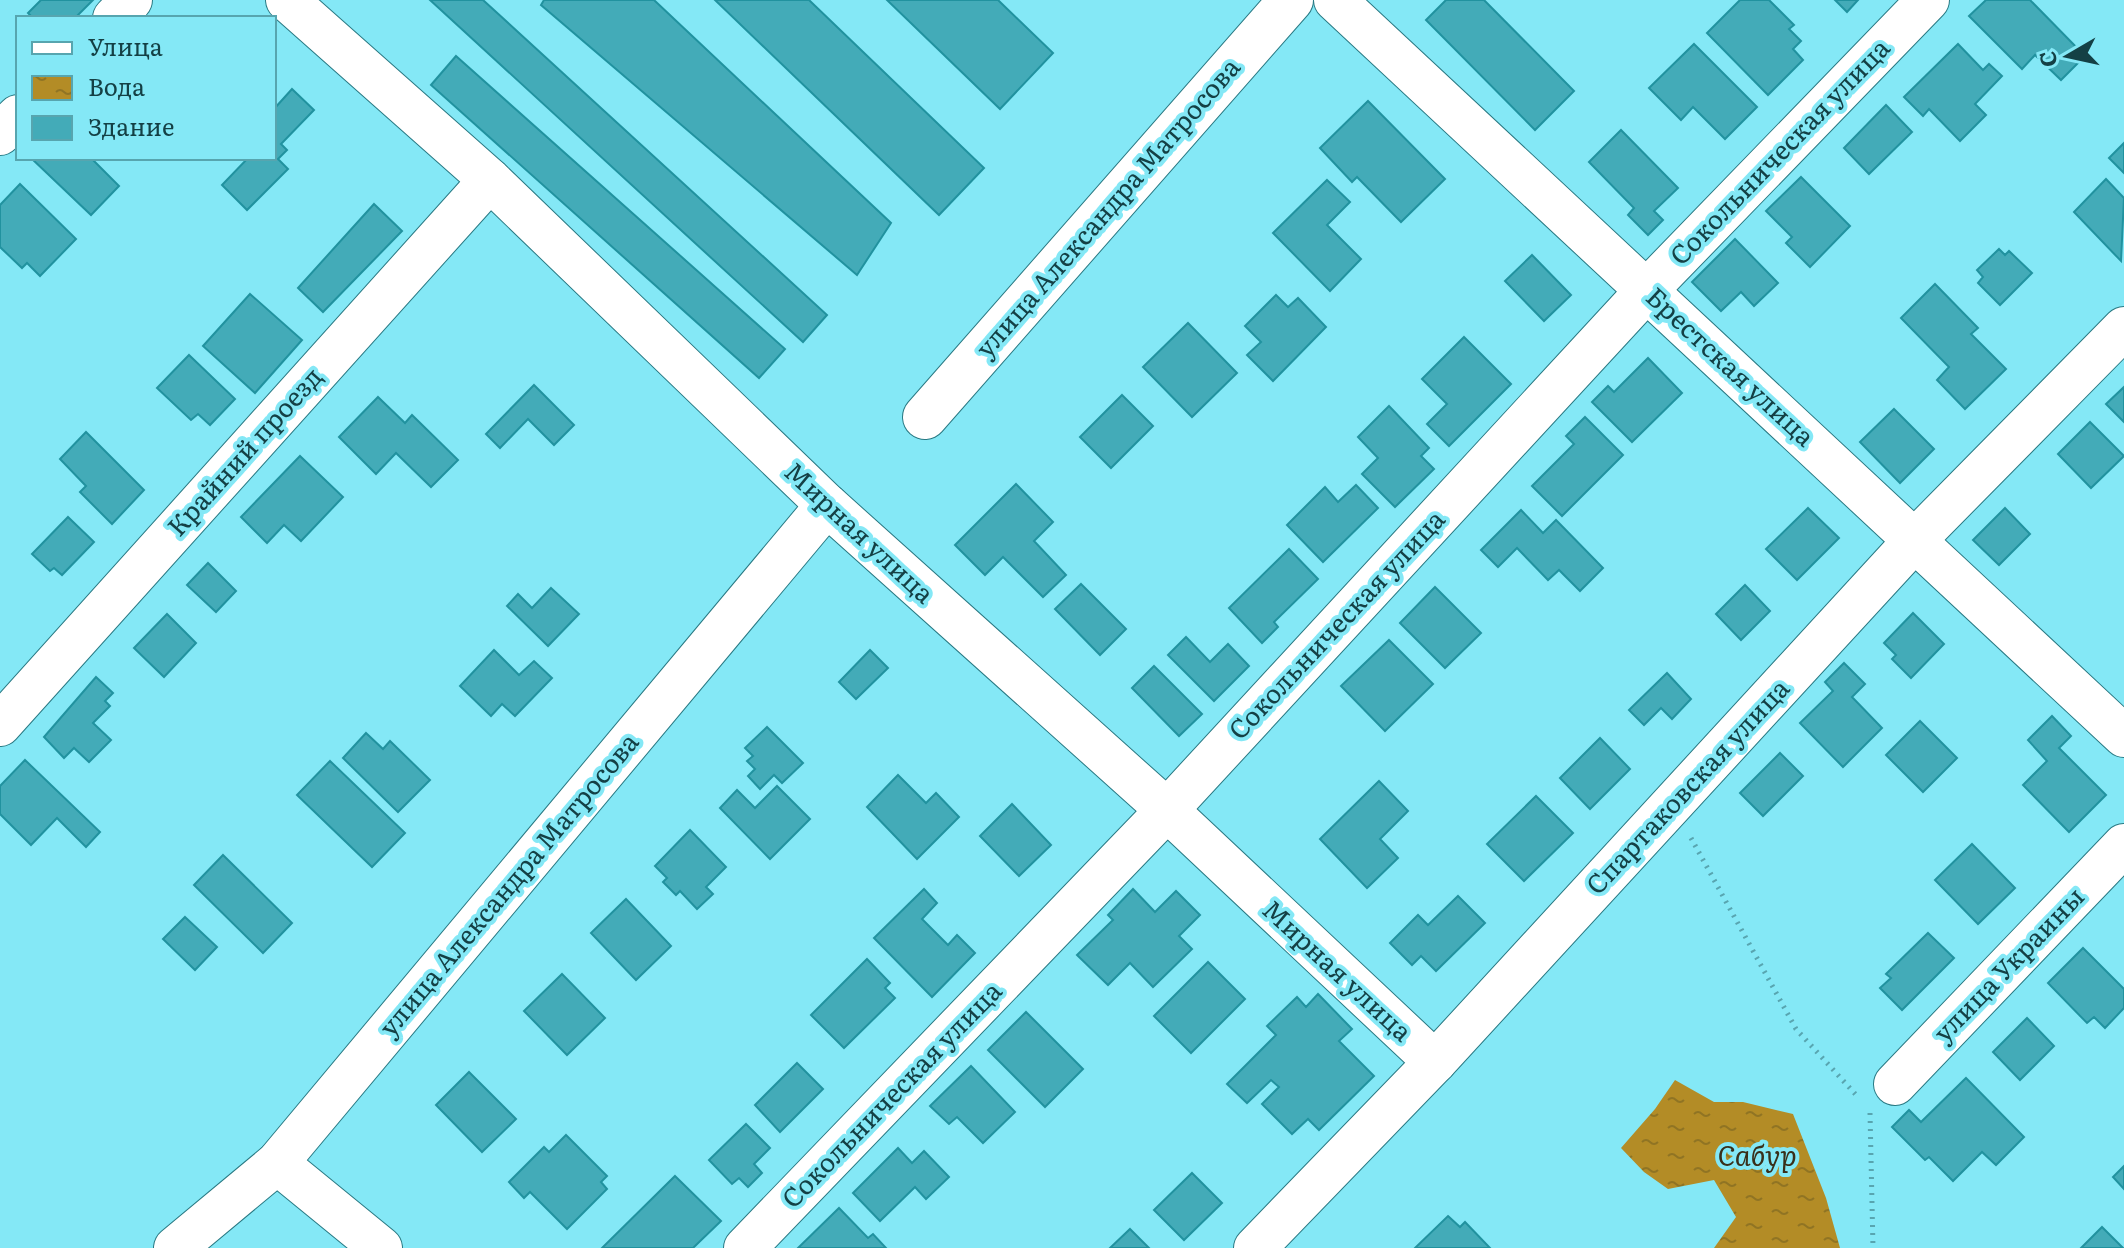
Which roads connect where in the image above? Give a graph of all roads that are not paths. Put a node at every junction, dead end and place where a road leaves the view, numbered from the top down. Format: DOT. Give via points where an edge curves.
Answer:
graph roads {
  1 [pos="131,0"];
  2 [pos="287,0"];
  3 [pos="1291,0"];
  4 [pos="1335,0"];
  5 [pos="1928,0"];
  6 [pos="116,16"];
  7 [pos="16,118"];
  8 [pos="0,134"];
  9 [pos="490,180"];
  10 [pos="1647,290"];
  11 [pos="2124,328"];
  12 [pos="925,417"];
  13 [pos="827,505"];
  14 [pos="1915,540"];
  15 [pos="0,725"];
  16 [pos="2124,736"];
  17 [pos="1167,810"];
  18 [pos="2124,845"];
  19 [pos="1435,1062"];
  20 [pos="1877,1091"];
  21 [pos="277,1163"];
  22 [pos="175,1248"];
  23 [pos="381,1248"];
  24 [pos="745,1248"];
  25 [pos="1255,1248"];
  1 -- 6 [label="street"];
  2 -- 9 [label="street, Мирная улица"];
  3 -- 12 [label="street, улица Александра Матросова"];
  4 -- 10 [label="street, Брестская улица"];
  5 -- 10 [label="street, Сокольническая улица"];
  7 -- 8 [label="street"];
  9 -- 13 [label="street, Мирная улица"];
  9 -- 15 [label="street, Крайний проезд"];
  10 -- 14 [label="street, Брестская улица"];
  10 -- 17 [label="street, Сокольническая улица"];
  11 -- 14 [label="street, Спартаковская улица"];
  13 -- 17 [label="street, Мирная улица"];
  13 -- 21 [label="street, улица Александра Матросова"];
  14 -- 16 [label="street, Брестская улица"];
  14 -- 19 [label="street, Спартаковская улица"];
  17 -- 19 [label="street, Мирная улица"];
  17 -- 24 [label="street, Сокольническая улица"];
  18 -- 20 [label="street, улица Украины"];
  19 -- 25 [label="street, Спартаковская улица"];
  21 -- 22 [label="street, улица Александра Матросова"];
  21 -- 23 [label="street"];
}
